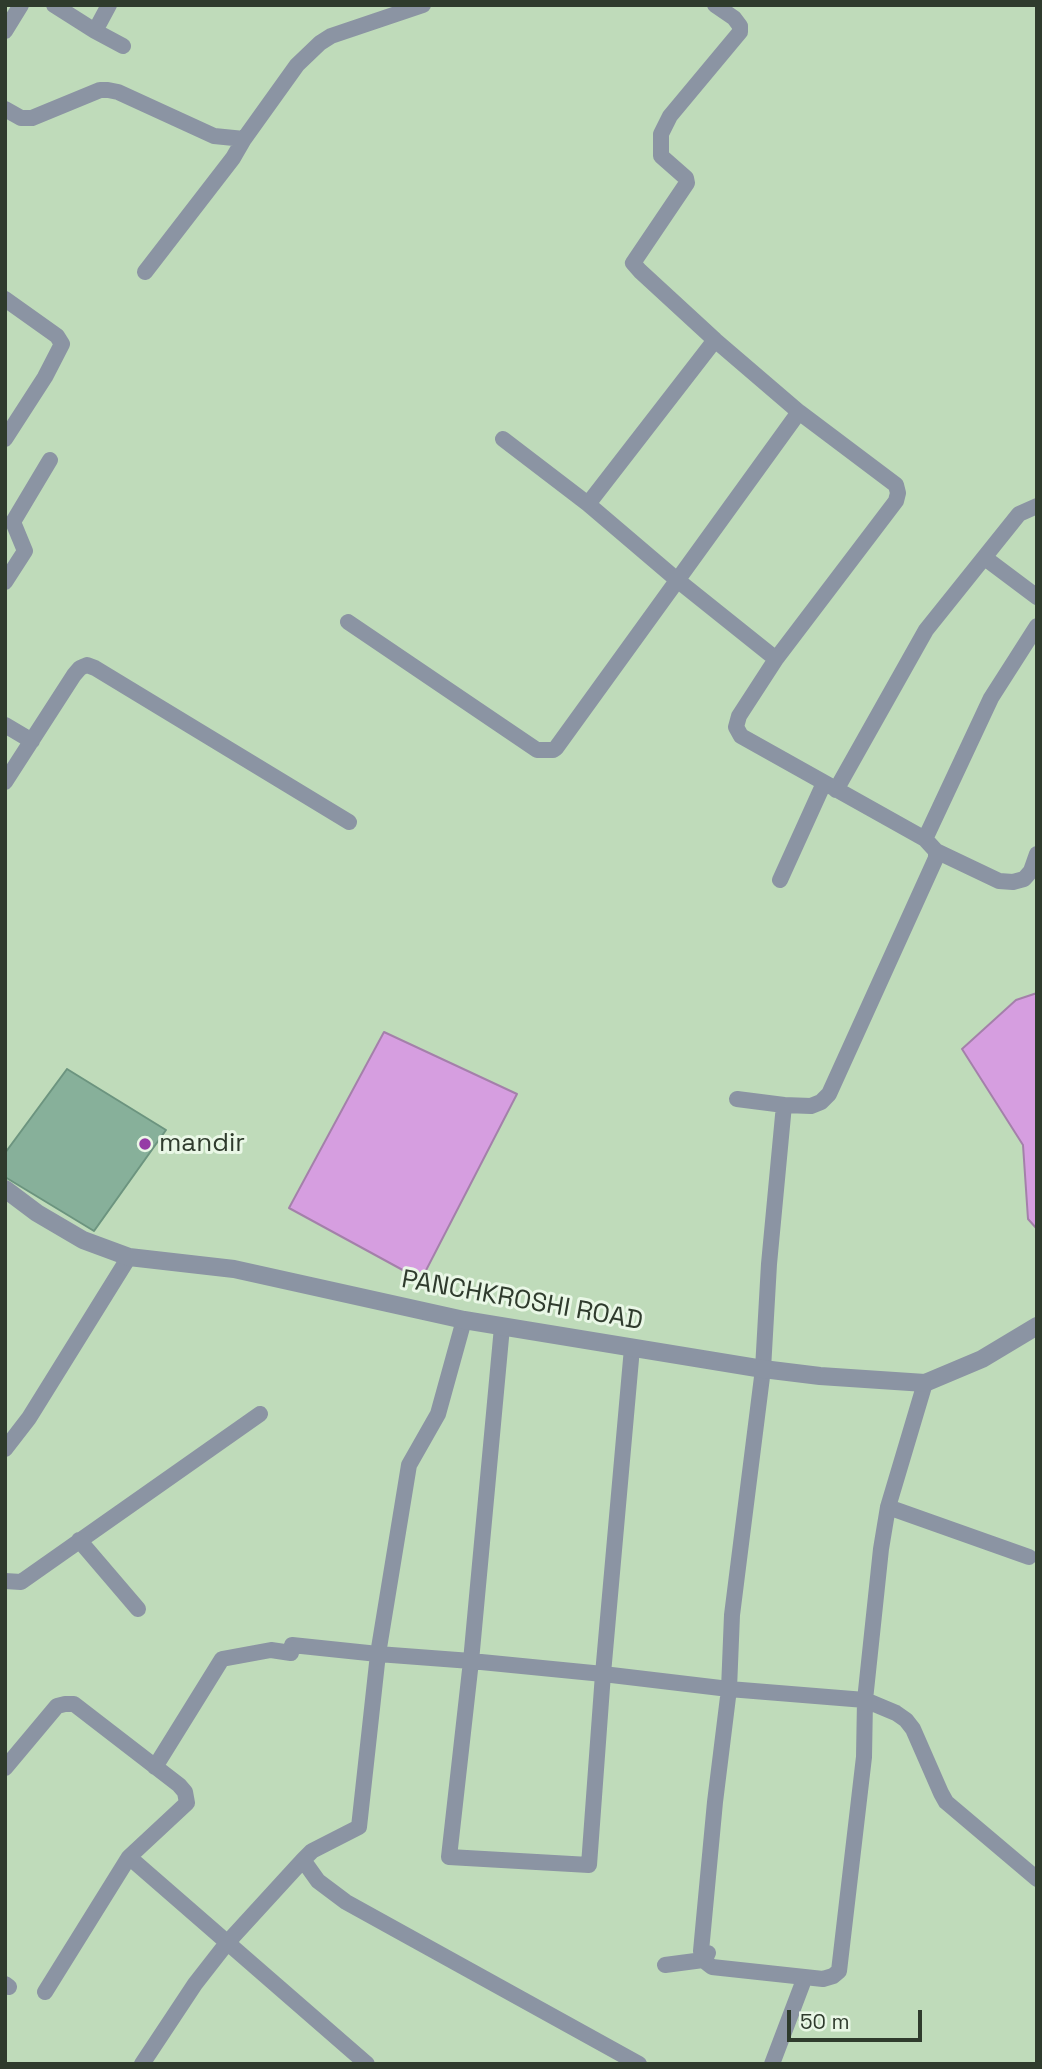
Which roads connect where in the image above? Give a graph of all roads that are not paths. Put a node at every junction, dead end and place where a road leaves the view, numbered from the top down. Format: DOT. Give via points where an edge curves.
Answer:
graph roads {
  1 [pos="21,5"];
  2 [pos="54,5"];
  3 [pos="109,5"];
  4 [pos="423,5"];
  5 [pos="715,5"];
  6 [pos="5,31"];
  7 [pos="95,32"];
  8 [pos="123,46"];
  9 [pos="5,109"];
  10 [pos="244,139"];
  11 [pos="145,272"];
  12 [pos="5,299"];
  13 [pos="715,340"];
  14 [pos="799,412"];
  15 [pos="5,439"];
  16 [pos="503,439"];
  17 [pos="50,460"];
  18 [pos="588,504"];
  19 [pos="1037,506"];
  20 [pos="985,558"];
  21 [pos="676,579"];
  22 [pos="5,582"];
  23 [pos="1037,597"];
  24 [pos="348,622"];
  25 [pos="1037,625"];
  26 [pos="776,659"];
  27 [pos="5,725"];
  28 [pos="32,741"];
  29 [pos="5,782"];
  30 [pos="830,787"];
  31 [pos="349,822"];
  32 [pos="931,845"];
  33 [pos="1037,854"];
  34 [pos="780,880"];
  35 [pos="737,1099"];
  36 [pos="784,1105"];
  37 [pos="5,1189"];
  38 [pos="129,1257"];
  39 [pos="464,1321"];
  40 [pos="1037,1326"];
  41 [pos="502,1327"];
  42 [pos="632,1348"];
  43 [pos="763,1369"];
  44 [pos="925,1383"];
  45 [pos="260,1414"];
  46 [pos="5,1449"];
  47 [pos="888,1507"];
  48 [pos="79,1540"];
  49 [pos="1029,1556"];
  50 [pos="5,1581"];
  51 [pos="138,1609"];
  52 [pos="378,1654"];
  53 [pos="471,1661"];
  54 [pos="603,1674"];
  55 [pos="730,1689"];
  56 [pos="865,1700"];
  57 [pos="155,1767"];
  58 [pos="5,1768"];
  59 [pos="129,1857"];
  60 [pos="303,1860"];
  61 [pos="1037,1880"];
  62 [pos="227,1943"];
  63 [pos="706,1956"];
  64 [pos="666,1965"];
  65 [pos="805,1977"];
  66 [pos="45,1992"];
  67 [pos="142,2064"];
  68 [pos="368,2064"];
  69 [pos="639,2064"];
  70 [pos="772,2064"];
  1 -- 6 [label="street"];
  2 -- 7 [label="street"];
  3 -- 7 [label="street"];
  4 -- 10 [label="street" via="320,43 297,65"];
  5 -- 13 [label="street" via="734,18 740,32 670,116 661,134 662,156 687,183 633,262"];
  7 -- 8 [label="street"];
  9 -- 10 [label="street" via="20,118 32,118 108,90 214,136"];
  10 -- 11 [label="street"];
  12 -- 15 [label="street" via="62,344"];
  13 -- 14 [label="street"];
  13 -- 18 [label="street"];
  14 -- 21 [label="street"];
  14 -- 26 [label="street" via="896,485 898,493"];
  16 -- 18 [label="street"];
  17 -- 22 [label="street" via="13,522 25,551"];
  18 -- 21 [label="street"];
  19 -- 20 [label="street" via="1019,514"];
  20 -- 23 [label="street"];
  20 -- 30 [label="street" via="926,630"];
  21 -- 24 [label="street" via="556,748 548,751 537,750"];
  21 -- 26 [label="street"];
  25 -- 32 [label="street" via="991,698"];
  26 -- 30 [label="street" via="736,727 741,736"];
  27 -- 28 [label="street"];
  28 -- 29 [label="street"];
  28 -- 31 [label="street" via="74,675 80,668 92,666"];
  30 -- 32 [label="street"];
  30 -- 34 [label="street"];
  32 -- 33 [label="street" via="999,881 1024,879"];
  32 -- 36 [label="street" via="936,858 829,1094 811,1106"];
  35 -- 36 [label="street"];
  36 -- 43 [label="street"];
  37 -- 38 [label="street, PANCHKROSHI ROAD" via="83,1240"];
  38 -- 39 [label="street, PANCHKROSHI ROAD" via="234,1269"];
  38 -- 46 [label="street"];
  39 -- 41 [label="street, PANCHKROSHI ROAD"];
  39 -- 52 [label="street" via="438,1414 409,1465"];
  40 -- 44 [label="street, PANCHKROSHI ROAD" via="982,1359"];
  41 -- 42 [label="street, PANCHKROSHI ROAD"];
  41 -- 53 [label="street"];
  42 -- 43 [label="street, PANCHKROSHI ROAD"];
  42 -- 54 [label="street"];
  43 -- 44 [label="street, PANCHKROSHI ROAD"];
  43 -- 55 [label="street" via="732,1615"];
  44 -- 47 [label="street"];
  45 -- 48 [label="street"];
  47 -- 49 [label="street"];
  47 -- 56 [label="street"];
  48 -- 50 [label="street" via="21,1582"];
  48 -- 51 [label="street"];
  52 -- 53 [label="street"];
  52 -- 57 [label="street" via="291,1649 222,1659"];
  52 -- 60 [label="street" via="359,1827"];
  53 -- 54 [label="street"];
  53 -- 54 [label="street" via="449,1857 589,1865"];
  54 -- 55 [label="street"];
  55 -- 56 [label="street"];
  55 -- 63 [label="street" via="701,1951"];
  56 -- 61 [label="street" via="906,1720 946,1802"];
  56 -- 65 [label="street" via="864,1757 839,1971 823,1979"];
  57 -- 58 [label="street" via="74,1704 65,1703 57,1706"];
  57 -- 59 [label="street" via="179,1785 187,1803"];
  59 -- 62 [label="street"];
  59 -- 66 [label="street"];
  60 -- 62 [label="street"];
  60 -- 69 [label="street" via="318,1881 346,1902"];
  62 -- 67 [label="street"];
  62 -- 68 [label="street"];
  63 -- 64 [label="street"];
  63 -- 65 [label="street" via="712,1968"];
  65 -- 70 [label="street"];
}
